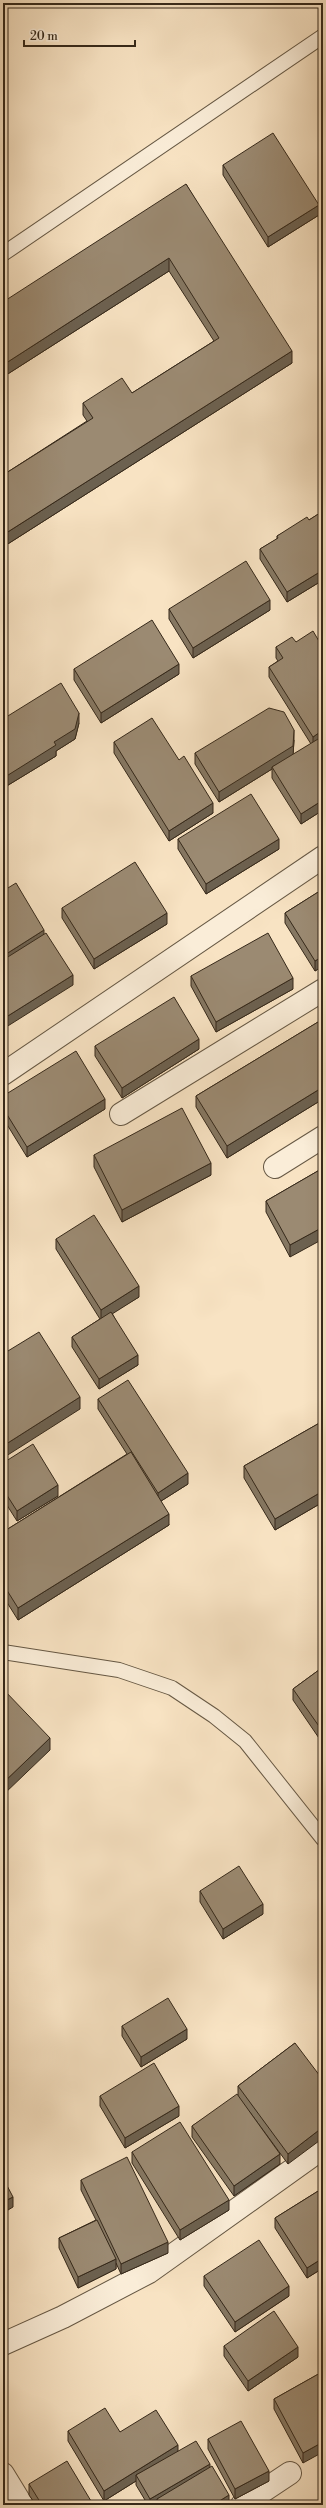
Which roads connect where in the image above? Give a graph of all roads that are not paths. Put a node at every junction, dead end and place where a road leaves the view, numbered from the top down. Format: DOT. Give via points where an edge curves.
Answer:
graph roads {
  1 [pos="323,36"];
  2 [pos="3,254"];
  3 [pos="323,858"];
  4 [pos="323,990"];
  5 [pos="3,1074"];
  6 [pos="121,1114"];
  7 [pos="323,1137"];
  8 [pos="275,1167"];
  9 [pos="3,1652"];
  10 [pos="323,1839"];
  11 [pos="323,2148"];
  12 [pos="3,2344"];
  13 [pos="3,2474"];
  14 [pos="290,2474"];
  15 [pos="22,2505"];
  16 [pos="242,2505"];
  1 -- 2 [label="lane"];
  3 -- 5 [label="street"];
  4 -- 6 [label="street"];
  7 -- 8 [label="street"];
  9 -- 10 [label="lane" via="119,1670 172,1688 214,1716 245,1741"];
  11 -- 12 [label="street" via="149,2272 63,2317"];
  13 -- 15 [label="street"];
  14 -- 16 [label="street"];
}
